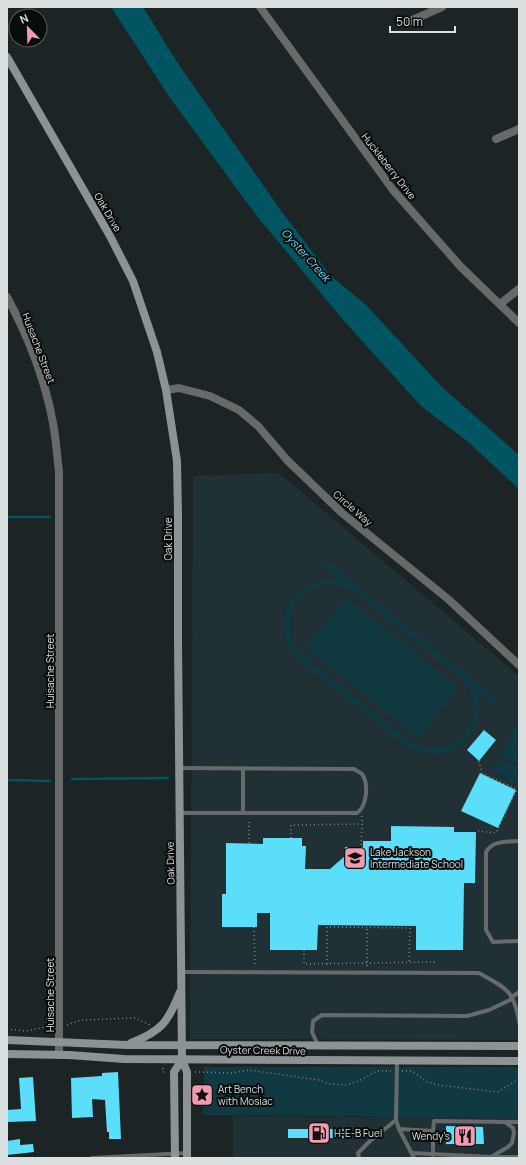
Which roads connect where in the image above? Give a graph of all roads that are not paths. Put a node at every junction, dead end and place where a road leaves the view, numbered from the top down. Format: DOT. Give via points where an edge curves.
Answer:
graph roads {
  1 [pos="260,7"];
  2 [pos="442,7"];
  3 [pos="408,22"];
  4 [pos="7,57"];
  5 [pos="519,128"];
  6 [pos="496,139"];
  7 [pos="519,289"];
  8 [pos="7,297"];
  9 [pos="500,304"];
  10 [pos="519,323"];
  11 [pos="166,390"];
  12 [pos="519,665"];
  13 [pos="180,768"];
  14 [pos="242,768"];
  15 [pos="180,813"];
  16 [pos="243,813"];
  17 [pos="519,841"];
  18 [pos="519,941"];
  19 [pos="181,972"];
  20 [pos="181,989"];
  21 [pos="519,992"];
  22 [pos="512,998"];
  23 [pos="519,1022"];
  24 [pos="7,1040"];
  25 [pos="59,1041"];
  26 [pos="127,1045"];
  27 [pos="183,1045"];
  28 [pos="318,1045"];
  29 [pos="519,1046"];
  30 [pos="7,1054"];
  31 [pos="59,1055"];
  32 [pos="182,1060"];
  33 [pos="397,1061"];
  34 [pos="519,1061"];
  35 [pos="396,1120"];
  36 [pos="505,1122"];
  37 [pos="519,1122"];
  38 [pos="399,1129"];
  39 [pos="433,1131"];
  40 [pos="412,1153"];
  41 [pos="433,1155"];
  42 [pos="162,1156"];
  43 [pos="175,1156"];
  44 [pos="187,1156"];
  45 [pos="491,1157"];
  46 [pos="519,1157"];
  47 [pos="92,1158"];
  48 [pos="358,1158"];
  49 [pos="414,1158"];
  1 -- 9 [label="street, Huckleberry Drive" via="393,190 461,267"];
  2 -- 3 [label="street"];
  4 -- 11 [label="main road, Oak Drive" via="110,236 133,281 158,352"];
  5 -- 6 [label="street"];
  7 -- 9 [label="street"];
  8 -- 25 [label="street, Huisache Street" via="21,323 42,380 53,423 59,472"];
  9 -- 10 [label="street, Huckleberry Drive"];
  11 -- 12 [label="street, Circle Way" via="179,388 210,396 239,410 258,426 287,460 336,508 448,599"];
  11 -- 13 [label="main road, Oak Drive" via="177,460"];
  13 -- 14 [label="lane"];
  13 -- 15 [label="main road, Oak Drive"];
  14 -- 16 [label="lane"];
  14 -- 16 [label="lane" via="354,769 361,774 365,782 365,804 357,812"];
  15 -- 16 [label="lane"];
  15 -- 19 [label="main road, Oak Drive"];
  17 -- 18 [label="lane" via="496,842 490,845 486,852 488,936 493,942"];
  19 -- 20 [label="main road, Oak Drive"];
  19 -- 22 [label="lane" via="479,973 509,990"];
  20 -- 26 [label="main road" via="170,1015 156,1031"];
  20 -- 27 [label="main road, Oak Drive"];
  21 -- 22 [label="lane"];
  22 -- 23 [label="lane"];
  22 -- 28 [label="lane" via="489,1010 467,1016 322,1015 313,1021 312,1026"];
  24 -- 25 [label="main road, Oyster Creek Drive"];
  25 -- 26 [label="main road, Oyster Creek Drive"];
  25 -- 31 [label="street, Huisache Street"];
  26 -- 27 [label="main road, Oyster Creek Drive"];
  27 -- 28 [label="main road, Oyster Creek Drive"];
  27 -- 32 [label="main road, Oak Drive"];
  28 -- 29 [label="main road, Oyster Creek Drive"];
  30 -- 31 [label="main road, Oyster Creek Drive"];
  31 -- 32 [label="main road, Oyster Creek Drive"];
  32 -- 33 [label="main road, Oyster Creek Drive"];
  32 -- 43 [label="main road, Oak Drive" via="174,1072"];
  32 -- 44 [label="main road, Oak Drive" via="187,1072"];
  33 -- 34 [label="main road, Oyster Creek Drive"];
  33 -- 35 [label="lane"];
  35 -- 38 [label="lane"];
  35 -- 48 [label="lane" via="358,1153"];
  36 -- 37 [label="lane"];
  36 -- 39 [label="lane" via="434,1120"];
  36 -- 45 [label="lane" via="513,1128 512,1143"];
  38 -- 39 [label="lane"];
  38 -- 40 [label="lane"];
  39 -- 41 [label="lane"];
  40 -- 41 [label="lane"];
  40 -- 49 [label="lane"];
  41 -- 45 [label="lane"];
  42 -- 43 [label="lane"];
  42 -- 47 [label="lane"];
  43 -- 44 [label="lane"];
  45 -- 46 [label="lane"];
}
